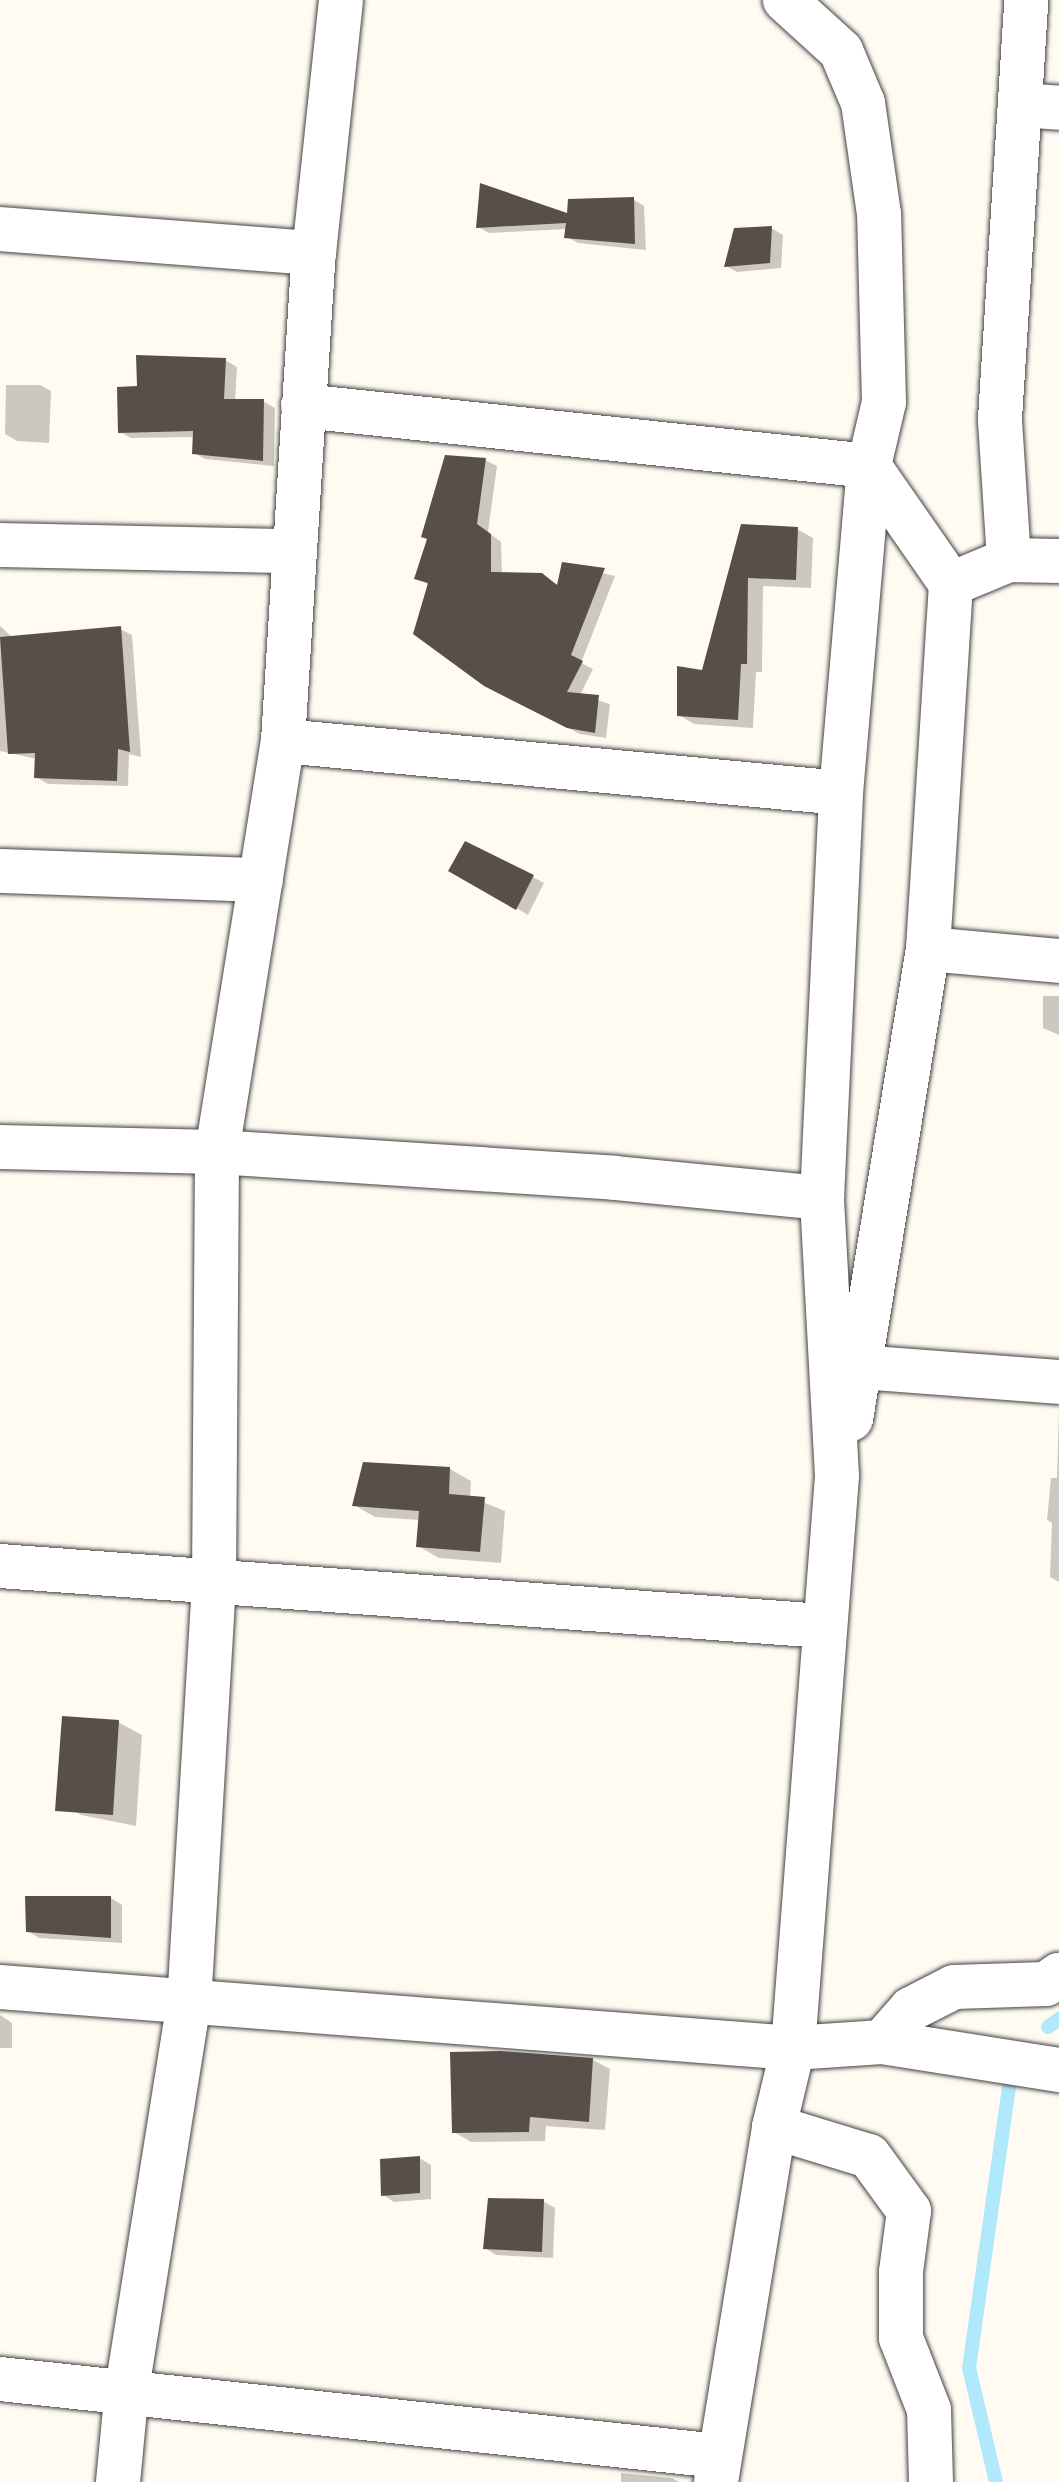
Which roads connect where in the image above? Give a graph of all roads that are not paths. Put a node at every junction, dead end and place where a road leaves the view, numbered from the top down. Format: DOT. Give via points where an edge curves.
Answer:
graph roads {
  1 [pos="341,0"];
  2 [pos="785,0"];
  3 [pos="1026,0"];
  4 [pos="1039,106"];
  5 [pos="0,229"];
  6 [pos="314,253"];
  7 [pos="303,406"];
  8 [pos="869,466"];
  9 [pos="0,545"];
  10 [pos="295,551"];
  11 [pos="1009,560"];
  12 [pos="1059,561"];
  13 [pos="951,584"];
  14 [pos="283,741"];
  15 [pos="841,793"];
  16 [pos="0,871"];
  17 [pos="261,880"];
  18 [pos="928,949"];
  19 [pos="1059,961"];
  20 [pos="0,1147"];
  21 [pos="217,1152"];
  22 [pos="822,1198"];
  23 [pos="860,1367"];
  24 [pos="1059,1382"];
  25 [pos="837,1476"];
  26 [pos="0,1566"];
  27 [pos="214,1585"];
  28 [pos="822,1626"];
  29 [pos="1059,1975"];
  30 [pos="0,1987"];
  31 [pos="189,2004"];
  32 [pos="882,2042"];
  33 [pos="793,2048"];
  34 [pos="1059,2070"];
  35 [pos="774,2127"];
  36 [pos="0,2379"];
  37 [pos="127,2389"];
  38 [pos="717,2469"];
  39 [pos="118,2482"];
  40 [pos="931,2482"];
  1 -- 6 [label="street"];
  2 -- 8 [label="street" via="841,51 863,103 879,214 884,402"];
  3 -- 4 [label="street"];
  4 -- 11 [label="street" via="1000,419"];
  5 -- 6 [label="street"];
  6 -- 7 [label="street"];
  7 -- 8 [label="street"];
  7 -- 10 [label="street"];
  8 -- 13 [label="street"];
  8 -- 15 [label="street"];
  9 -- 10 [label="street"];
  10 -- 14 [label="street"];
  11 -- 12 [label="street"];
  11 -- 13 [label="street"];
  13 -- 18 [label="street"];
  14 -- 15 [label="street"];
  14 -- 17 [label="street"];
  15 -- 22 [label="street"];
  16 -- 17 [label="street"];
  17 -- 21 [label="street"];
  18 -- 19 [label="street"];
  18 -- 23 [label="street"];
  20 -- 21 [label="street"];
  21 -- 22 [label="street" via="615,1178"];
  21 -- 27 [label="street"];
  22 -- 25 [label="street"];
  23 -- 24 [label="street"];
  23 -- 25 [label="street"];
  25 -- 28 [label="street"];
  26 -- 27 [label="street"];
  27 -- 28 [label="street"];
  27 -- 31 [label="street"];
  28 -- 33 [label="street"];
  29 -- 32 [label="street" via="1046,1984 954,1987 911,2009"];
  30 -- 31 [label="street"];
  31 -- 33 [label="street"];
  31 -- 37 [label="street"];
  32 -- 33 [label="street"];
  32 -- 34 [label="street"];
  33 -- 35 [label="street"];
  35 -- 38 [label="street"];
  35 -- 40 [label="street" via="869,2156 909,2211 901,2272 901,2338 929,2410"];
  36 -- 37 [label="street"];
  37 -- 38 [label="street"];
  37 -- 39 [label="street"];
}
